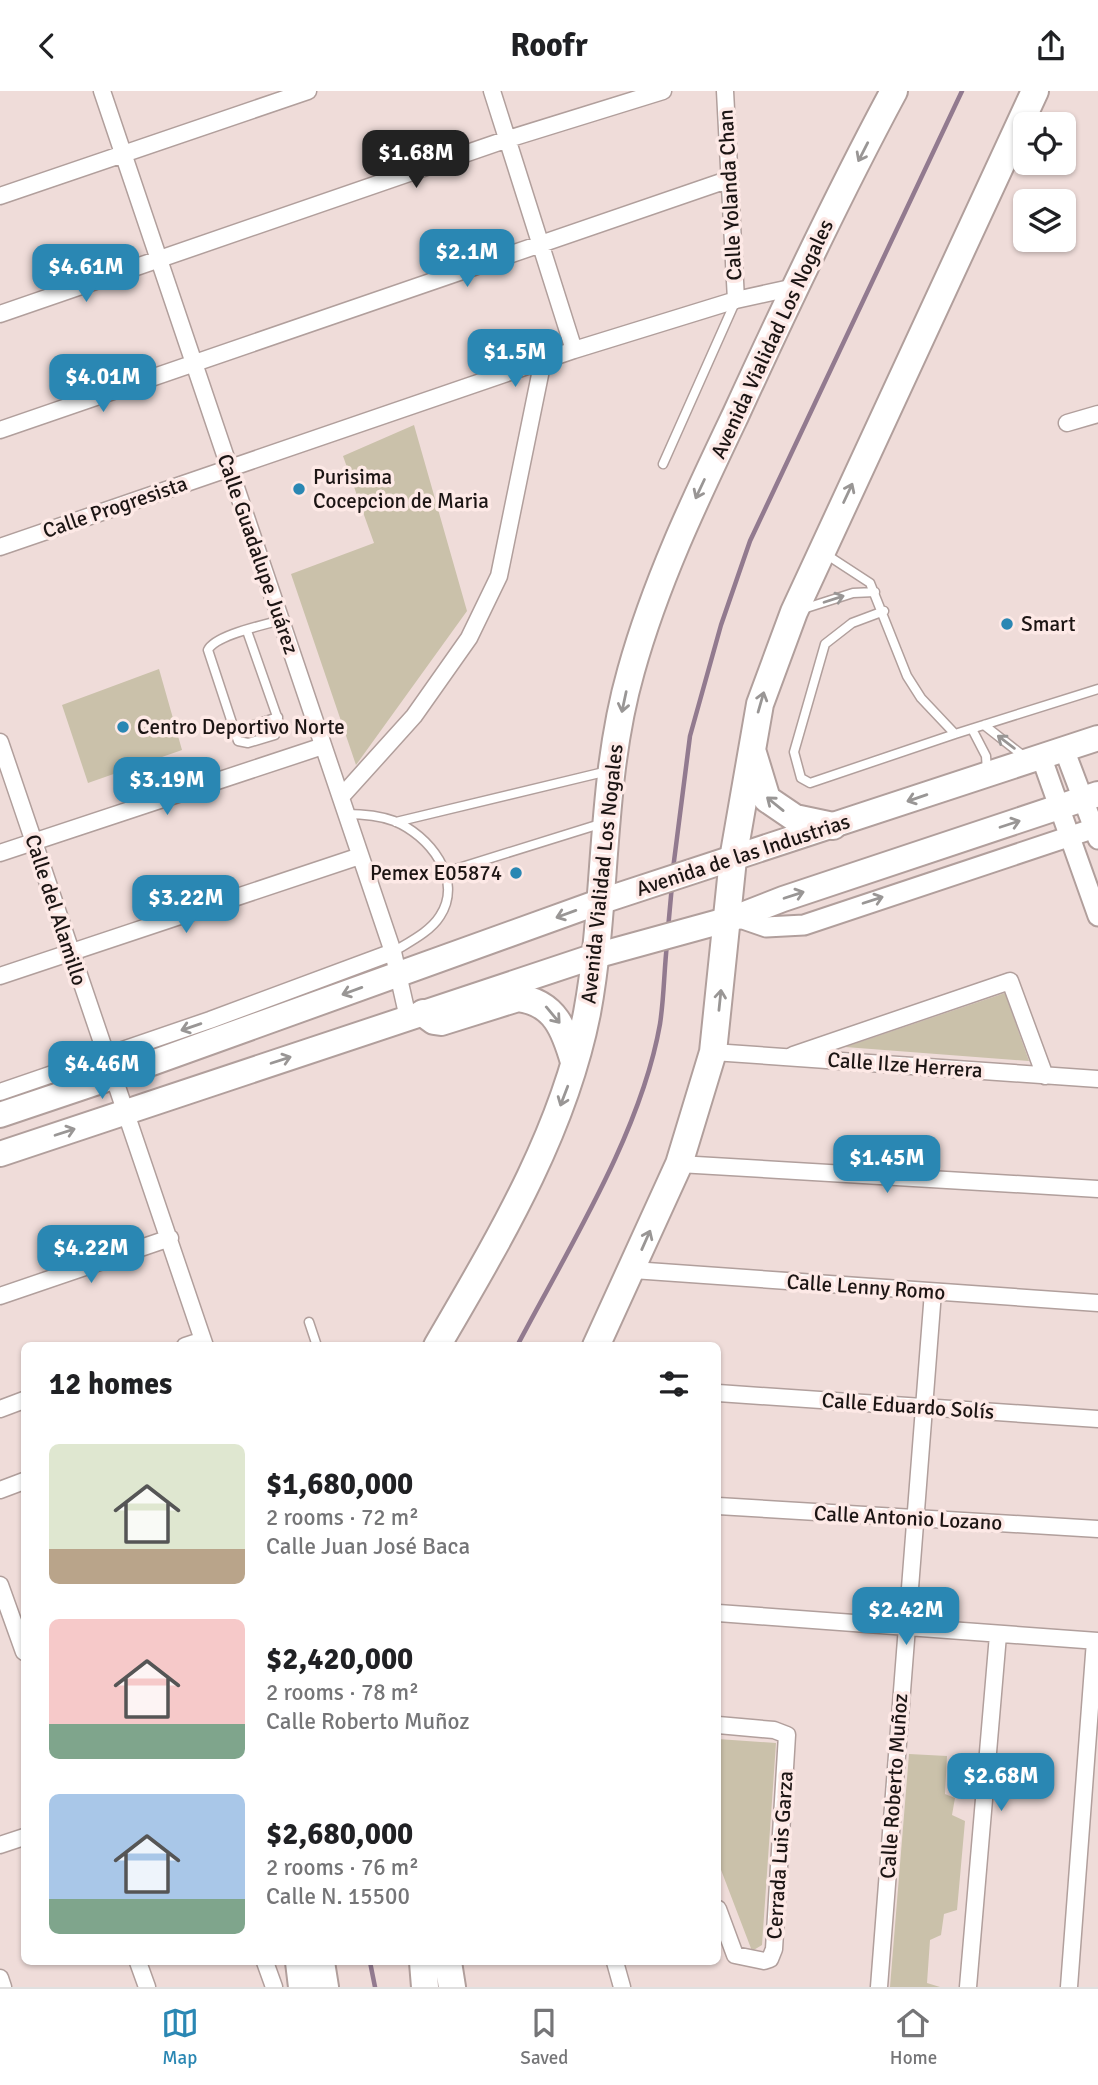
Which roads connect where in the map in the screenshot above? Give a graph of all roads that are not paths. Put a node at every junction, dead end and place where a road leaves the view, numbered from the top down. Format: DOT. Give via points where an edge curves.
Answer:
graph roads {
  1 [pos="102,91"];
  2 [pos="308,91"];
  3 [pos="492,91"];
  4 [pos="663,91"];
  5 [pos="725,91"];
  6 [pos="892,91"];
  7 [pos="1035,91"];
  8 [pos="508,139"];
  9 [pos="123,152"];
  10 [pos="727,180"];
  11 [pos="0,196"];
  12 [pos="542,244"];
  13 [pos="159,259"];
  14 [pos="794,287"];
  15 [pos="736,300"];
  16 [pos="0,314"];
  17 [pos="574,349"];
  18 [pos="543,360"];
  19 [pos="195,363"];
  20 [pos="1098,414"];
  21 [pos="1067,423"];
  22 [pos="0,430"];
  23 [pos="663,464"];
  24 [pos="229,467"];
  25 [pos="0,547"];
  26 [pos="821,551"];
  27 [pos="875,592"];
  28 [pos="884,611"];
  29 [pos="794,612"];
  30 [pos="281,620"];
  31 [pos="247,631"];
  32 [pos="1098,689"];
  33 [pos="278,717"];
  34 [pos="984,725"];
  35 [pos="972,729"];
  36 [pos="235,731"];
  37 [pos="955,734"];
  38 [pos="1098,738"];
  39 [pos="0,742"];
  40 [pos="323,746"];
  41 [pos="751,748"];
  42 [pos="1044,755"];
  43 [pos="610,770"];
  44 [pos="987,774"];
  45 [pos="1091,796"];
  46 [pos="341,797"];
  47 [pos="1059,808"];
  48 [pos="346,814"];
  49 [pos="396,822"];
  50 [pos="605,823"];
  51 [pos="832,826"];
  52 [pos="1097,832"];
  53 [pos="1070,837"];
  54 [pos="34,842"];
  55 [pos="0,853"];
  56 [pos="360,856"];
  57 [pos="733,859"];
  58 [pos="446,872"];
  59 [pos="599,902"];
  60 [pos="1098,916"];
  61 [pos="733,918"];
  62 [pos="70,955"];
  63 [pos="596,955"];
  64 [pos="395,964"];
  65 [pos="0,976"];
  66 [pos="416,1015"];
  67 [pos="713,1052"];
  68 [pos="787,1057"];
  69 [pos="575,1064"];
  70 [pos="109,1067"];
  71 [pos="1045,1076"];
  72 [pos="1098,1079"];
  73 [pos="0,1092"];
  74 [pos="125,1112"];
  75 [pos="0,1115"];
  76 [pos="0,1154"];
  77 [pos="678,1164"];
  78 [pos="1098,1189"];
  79 [pos="170,1238"];
  80 [pos="633,1270"];
  81 [pos="933,1291"];
  82 [pos="0,1296"];
  83 [pos="1098,1303"];
  84 [pos="309,1322"];
  85 [pos="204,1342"];
  86 [pos="316,1342"];
  87 [pos="439,1342"];
  88 [pos="598,1342"];
  89 [pos="721,1393"];
  90 [pos="21,1401"];
  91 [pos="924,1407"];
  92 [pos="0,1409"];
  93 [pos="1098,1419"];
  94 [pos="21,1482"];
  95 [pos="0,1490"];
  96 [pos="721,1506"];
  97 [pos="915,1518"];
  98 [pos="1098,1529"];
  99 [pos="0,1585"];
  100 [pos="721,1613"];
  101 [pos="906,1628"];
  102 [pos="998,1635"];
  103 [pos="1097,1641"];
  104 [pos="21,1644"];
  105 [pos="721,1725"];
  106 [pos="21,1837"];
  107 [pos="0,1845"];
  108 [pos="721,1917"];
  109 [pos="139,1965"];
  110 [pos="266,1965"];
  111 [pos="299,1965"];
  112 [pos="321,1965"];
  113 [pos="423,1965"];
  114 [pos="448,1965"];
  115 [pos="616,1965"];
  116 [pos="0,1978"];
  117 [pos="3,1987"];
  118 [pos="147,1987"];
  119 [pos="274,1987"];
  120 [pos="302,1987"];
  121 [pos="325,1987"];
  122 [pos="425,1987"];
  123 [pos="452,1987"];
  124 [pos="622,1987"];
  125 [pos="879,1987"];
  126 [pos="968,1987"];
  127 [pos="1069,1987"];
  1 -- 9 [label="street, Calle Guadalupe Juárez"];
  2 -- 9 [label="street"];
  3 -- 8 [label="street"];
  4 -- 8 [label="street"];
  5 -- 10 [label="street, Calle Yolanda Chan"];
  6 -- 14 [label="highway, Avenida Vialidad Los Nogales, one-way"];
  26 -- 7 [label="highway, one-way"];
  8 -- 12 [label="street"];
  8 -- 13 [label="street"];
  9 -- 11 [label="street"];
  9 -- 13 [label="street, Calle Guadalupe Juárez"];
  10 -- 12 [label="street"];
  10 -- 15 [label="street, Calle Yolanda Chan"];
  12 -- 17 [label="street"];
  12 -- 19 [label="street"];
  13 -- 16 [label="street"];
  13 -- 19 [label="street, Calle Guadalupe Juárez"];
  14 -- 15 [label="street, Calle Progresista"];
  14 -- 43 [label="highway, Avenida Vialidad Los Nogales, one-way" via="649,607"];
  15 -- 17 [label="street, Calle Progresista"];
  15 -- 23 [label="lane"];
  17 -- 18 [label="street, Calle Progresista"];
  18 -- 24 [label="street, Calle Progresista"];
  18 -- 46 [label="street" via="499,576 469,638 414,716"];
  19 -- 22 [label="street"];
  19 -- 24 [label="street, Calle Guadalupe Juárez"];
  20 -- 21 [label="street"];
  24 -- 25 [label="street, Calle Progresista"];
  24 -- 30 [label="street, Calle Guadalupe Juárez"];
  26 -- 27 [label="lane" via="867,579"];
  26 -- 29 [label="highway"];
  27 -- 28 [label="lane"];
  29 -- 27 [label="lane, one-way" via="853,593"];
  28 -- 37 [label="lane" via="907,676"];
  28 -- 37 [label="lane" via="852,623 825,644 794,752 801,778 810,783 832,778"];
  41 -- 29 [label="highway, one-way" via="760,704"];
  30 -- 31 [label="lane"];
  30 -- 40 [label="street, Calle Guadalupe Juárez"];
  31 -- 33 [label="lane"];
  31 -- 36 [label="lane" via="215,641 208,650"];
  32 -- 34 [label="lane"];
  33 -- 36 [label="lane"];
  33 -- 36 [label="lane" via="275,736 243,743"];
  34 -- 35 [label="lane"];
  42 -- 34 [label="lane, one-way"];
  35 -- 37 [label="lane"];
  35 -- 44 [label="lane" via="986,756"];
  38 -- 42 [label="main road, Avenida de las Industrias"];
  39 -- 54 [label="street, Calle del Alamillo"];
  40 -- 46 [label="street, Calle Guadalupe Juárez"];
  40 -- 54 [label="street"];
  51 -- 41 [label="highway, one-way" via="795,818 767,799"];
  41 -- 57 [label="highway"];
  42 -- 44 [label="main road, Avenida de las Industrias"];
  42 -- 45 [label="street"];
  42 -- 47 [label="street"];
  43 -- 49 [label="lane"];
  43 -- 50 [label="highway, Avenida Vialidad Los Nogales"];
  44 -- 51 [label="main road, Avenida de las Industrias, one-way"];
  45 -- 47 [label="main road"];
  45 -- 52 [label="street"];
  46 -- 48 [label="street, Calle Guadalupe Juárez"];
  47 -- 53 [label="street"];
  61 -- 47 [label="main road, one-way"];
  48 -- 49 [label="lane" via="373,814"];
  48 -- 56 [label="street, Calle Guadalupe Juárez"];
  49 -- 58 [label="lane" via="432,848"];
  50 -- 58 [label="lane"];
  50 -- 59 [label="highway, Avenida Vialidad Los Nogales"];
  51 -- 57 [label="main road, Avenida de las Industrias"];
  52 -- 53 [label="street"];
  53 -- 60 [label="street"];
  61 -- 53 [label="street, one-way" via="766,927 804,925"];
  54 -- 55 [label="street"];
  54 -- 62 [label="street, Calle del Alamillo"];
  56 -- 62 [label="street"];
  56 -- 64 [label="street, Calle Guadalupe Juárez"];
  57 -- 59 [label="main road, Avenida de las Industrias"];
  57 -- 61 [label="highway"];
  58 -- 64 [label="lane" via="447,895 439,919"];
  59 -- 63 [label="highway, Avenida Vialidad Los Nogales"];
  59 -- 64 [label="main road, Avenida de las Industrias, one-way"];
  61 -- 63 [label="main road"];
  67 -- 61 [label="highway, one-way"];
  62 -- 65 [label="street"];
  62 -- 70 [label="street, Calle del Alamillo"];
  63 -- 66 [label="main road"];
  63 -- 69 [label="highway, Avenida Vialidad Los Nogales"];
  64 -- 66 [label="street, Calle Guadalupe Juárez"];
  64 -- 70 [label="main road, Avenida de las Industrias, one-way"];
  66 -- 69 [label="highway, one-way" via="441,1022 518,998 529,999 554,1015"];
  74 -- 66 [label="main road, one-way"];
  67 -- 68 [label="street, Calle Ilze Herrera"];
  67 -- 77 [label="highway"];
  68 -- 71 [label="street, Calle Ilze Herrera"];
  68 -- 71 [label="street" via="1010,981"];
  69 -- 87 [label="highway, Avenida Vialidad Los Nogales, one-way" via="513,1215"];
  70 -- 73 [label="street, Avenida de las Industrias"];
  70 -- 74 [label="street"];
  70 -- 75 [label="main road, Avenida de las Industrias"];
  71 -- 72 [label="street, Calle Ilze Herrera"];
  76 -- 74 [label="main road, one-way"];
  74 -- 79 [label="street"];
  77 -- 78 [label="street"];
  80 -- 77 [label="highway, one-way"];
  79 -- 82 [label="street"];
  79 -- 85 [label="street"];
  80 -- 81 [label="street, Calle Lenny Romo"];
  80 -- 88 [label="highway"];
  81 -- 83 [label="street, Calle Lenny Romo"];
  81 -- 91 [label="street, Calle Roberto Muñoz"];
  84 -- 86 [label="lane"];
  89 -- 91 [label="street, Calle Eduardo Solís"];
  90 -- 92 [label="street"];
  91 -- 93 [label="street, Calle Eduardo Solís"];
  91 -- 97 [label="street, Calle Roberto Muñoz"];
  94 -- 95 [label="street"];
  96 -- 97 [label="street, Calle Antonio Lozano"];
  97 -- 98 [label="street, Calle Antonio Lozano"];
  97 -- 101 [label="street, Calle Roberto Muñoz"];
  99 -- 104 [label="street"];
  100 -- 101 [label="street"];
  101 -- 102 [label="street"];
  101 -- 125 [label="street, Calle Roberto Muñoz"];
  102 -- 103 [label="street"];
  102 -- 126 [label="street"];
  103 -- 127 [label="street"];
  105 -- 108 [label="street, Cerrada Luis Garza" via="787,1735 771,1959 735,1955"];
  106 -- 107 [label="street"];
  109 -- 118 [label="street"];
  110 -- 119 [label="street"];
  111 -- 120 [label="highway"];
  112 -- 121 [label="highway"];
  113 -- 122 [label="highway"];
  114 -- 123 [label="highway"];
  115 -- 124 [label="street"];
  116 -- 117 [label="street"];
}
